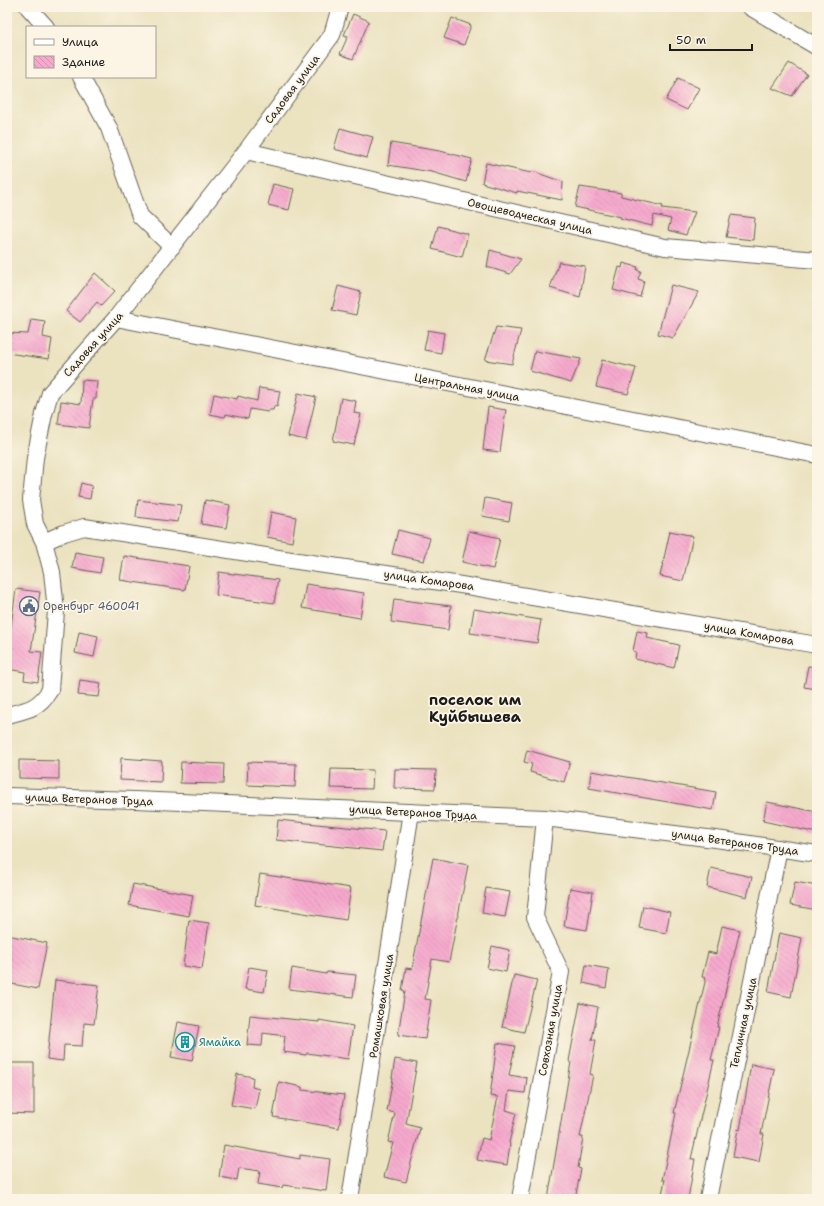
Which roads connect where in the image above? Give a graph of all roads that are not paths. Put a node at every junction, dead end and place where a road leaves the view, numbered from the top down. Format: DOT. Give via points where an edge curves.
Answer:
graph roads {
  1 [pos="28,7"];
  2 [pos="340,7"];
  3 [pos="750,7"];
  4 [pos="45,26"];
  5 [pos="817,47"];
  6 [pos="82,78"];
  7 [pos="246,151"];
  8 [pos="172,247"];
  9 [pos="817,260"];
  10 [pos="116,318"];
  11 [pos="817,456"];
  12 [pos="44,542"];
  13 [pos="817,645"];
  14 [pos="7,715"];
  15 [pos="7,796"];
  16 [pos="412,812"];
  17 [pos="545,818"];
  18 [pos="780,848"];
  19 [pos="817,854"];
  20 [pos="350,1199"];
  21 [pos="520,1199"];
  22 [pos="708,1199"];
  1 -- 4 [label="street"];
  2 -- 7 [label="street, Садовая улица" via="332,35"];
  3 -- 5 [label="street"];
  6 -- 8 [label="street" via="109,128 140,216"];
  7 -- 8 [label="street, Садовая улица"];
  7 -- 9 [label="street, Овощеводческая улица" via="665,247"];
  8 -- 10 [label="street, Садовая улица"];
  10 -- 11 [label="street, Центральная улица"];
  10 -- 12 [label="street, Садовая улица" via="50,393 35,458 31,500 35,524"];
  12 -- 13 [label="street, улица Комарова" via="84,527 462,585"];
  12 -- 14 [label="street, Садовая улица" via="52,572 56,612 50,690 43,701 32,708"];
  15 -- 16 [label="street, улица Ветеранов Труда"];
  16 -- 17 [label="street, улица Ветеранов Труда"];
  16 -- 20 [label="street, Ромашковая улица"];
  17 -- 18 [label="street, улица Ветеранов Труда"];
  17 -- 21 [label="street, Совхозная улица" via="535,917 561,972"];
  18 -- 19 [label="street, улица Ветеранов Труда"];
  18 -- 22 [label="street, Тепличная улица"];
}
